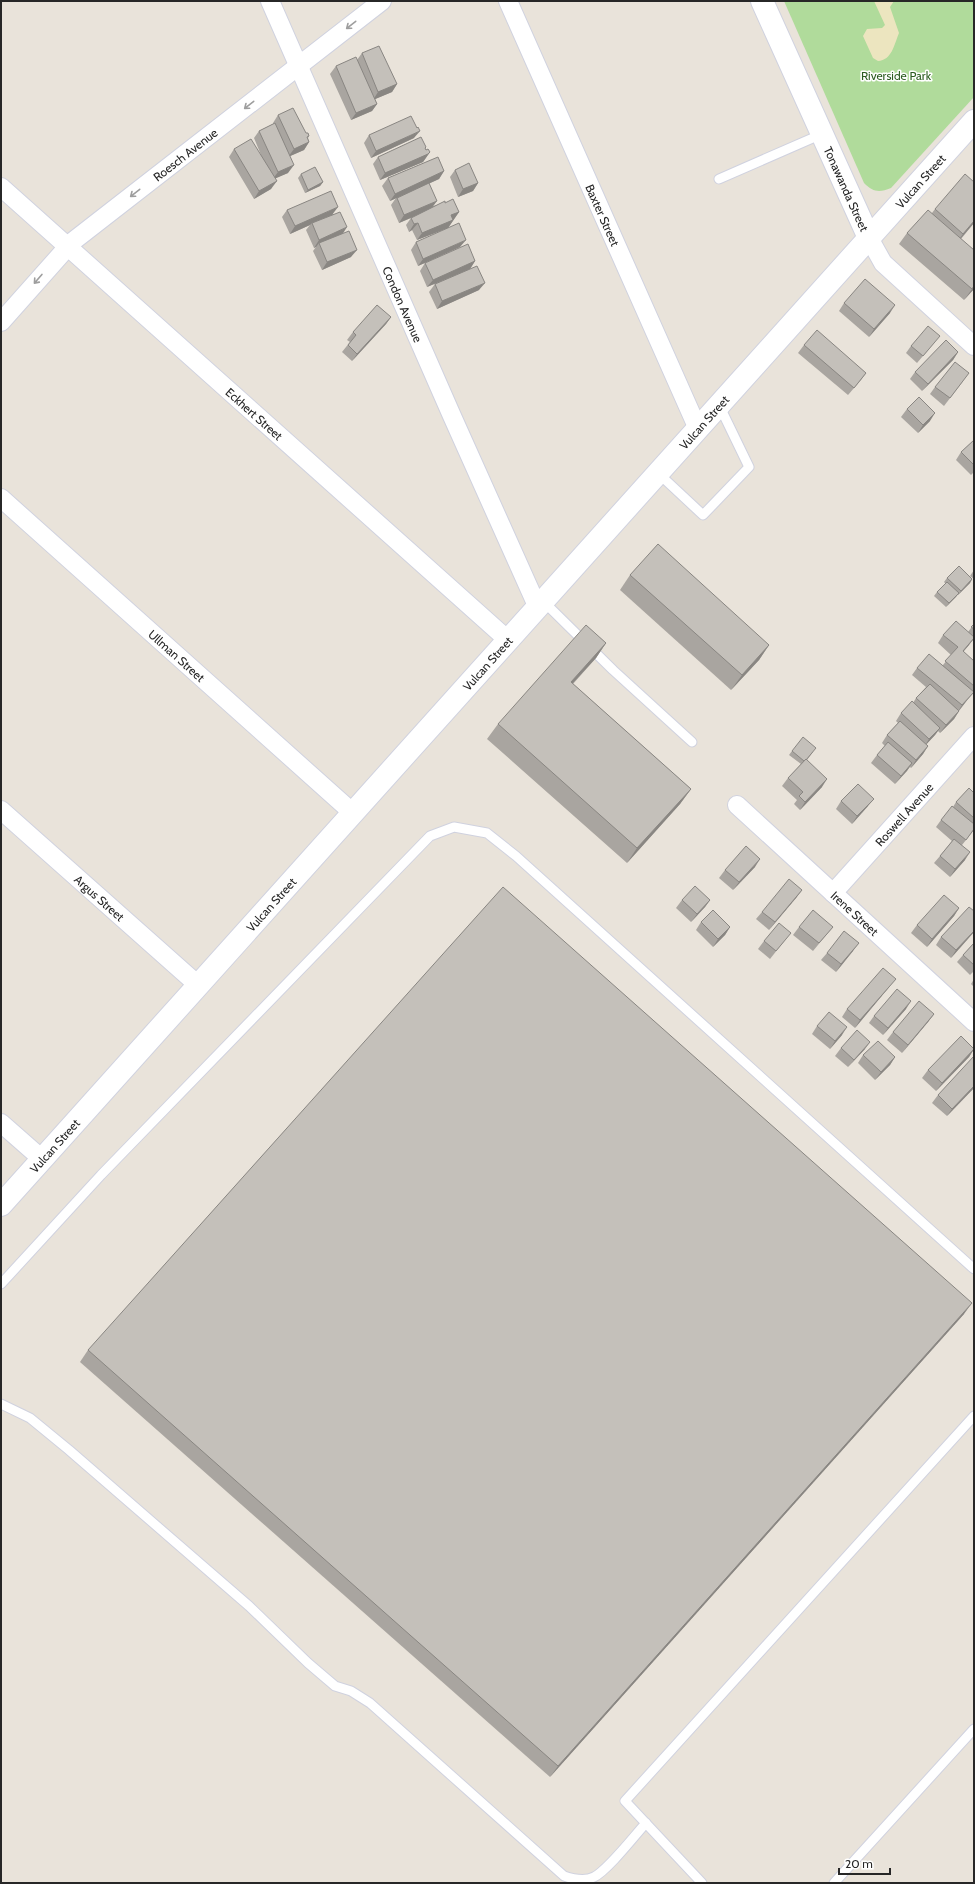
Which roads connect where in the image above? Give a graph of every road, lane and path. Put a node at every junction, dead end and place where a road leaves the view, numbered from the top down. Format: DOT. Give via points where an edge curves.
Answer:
graph roads {
  1 [pos="270,1"];
  2 [pos="382,1"];
  3 [pos="508,1"];
  4 [pos="762,1"];
  5 [pos="299,66"];
  6 [pos="974,122"];
  7 [pos="822,134"];
  8 [pos="719,179"];
  9 [pos="1,186"];
  10 [pos="869,238"];
  11 [pos="68,246"];
  12 [pos="1,322"];
  13 [pos="974,346"];
  14 [pos="719,405"];
  15 [pos="698,429"];
  16 [pos="658,473"];
  17 [pos="1,498"];
  18 [pos="540,604"];
  19 [pos="508,640"];
  20 [pos="974,736"];
  21 [pos="692,742"];
  22 [pos="737,805"];
  23 [pos="1,810"];
  24 [pos="353,813"];
  25 [pos="833,893"];
  26 [pos="198,985"];
  27 [pos="974,1022"];
  28 [pos="1,1122"];
  29 [pos="42,1160"];
  30 [pos="1,1204"];
  31 [pos="974,1269"];
  32 [pos="1,1284"];
  33 [pos="1,1404"];
  34 [pos="974,1416"];
  35 [pos="974,1730"];
  36 [pos="646,1822"];
  37 [pos="702,1883"];
  38 [pos="834,1883"];
  1 -- 5 [label="street, Condon Avenue"];
  2 -- 5 [label="street, Roesch Avenue, one-way"];
  3 -- 15 [label="street, Baxter Street"];
  4 -- 7 [label="street, Tonawanda Street"];
  5 -- 11 [label="street, Roesch Avenue, one-way"];
  5 -- 18 [label="street, Condon Avenue"];
  6 -- 10 [label="street, Vulcan Street"];
  7 -- 8 [label="lane"];
  7 -- 10 [label="street, Tonawanda Street"];
  9 -- 11 [label="street, Eckhert Street"];
  10 -- 13 [label="street, Tonawanda Street" via="884,263"];
  10 -- 14 [label="street, Vulcan Street"];
  11 -- 12 [label="street, Roesch Avenue, one-way"];
  11 -- 19 [label="street, Eckhert Street"];
  14 -- 15 [label="street, Vulcan Street"];
  14 -- 16 [label="lane" via="749,467 703,515"];
  15 -- 16 [label="street, Vulcan Street"];
  16 -- 18 [label="street, Vulcan Street"];
  17 -- 24 [label="street, Ullman Street"];
  18 -- 19 [label="street, Vulcan Street"];
  18 -- 21 [label="lane"];
  19 -- 24 [label="street, Vulcan Street"];
  20 -- 25 [label="street, Roswell Avenue"];
  22 -- 25 [label="street, Irene Street"];
  23 -- 26 [label="street, Argus Street"];
  24 -- 26 [label="street, Vulcan Street"];
  25 -- 27 [label="street, Irene Street"];
  26 -- 29 [label="street, Vulcan Street"];
  28 -- 29 [label="street"];
  29 -- 30 [label="street, Vulcan Street"];
  31 -- 32 [label="lane" via="516,856 487,833 454,827 430,836 101,1175"];
  33 -- 36 [label="lane" via="30,1418 69,1450 249,1606 308,1663 335,1686 350,1691 370,1703 564,1876 575,1880 594,1877"];
  34 -- 36 [label="lane" via="625,1801"];
  35 -- 38 [label="lane"];
  36 -- 37 [label="lane"];
}
